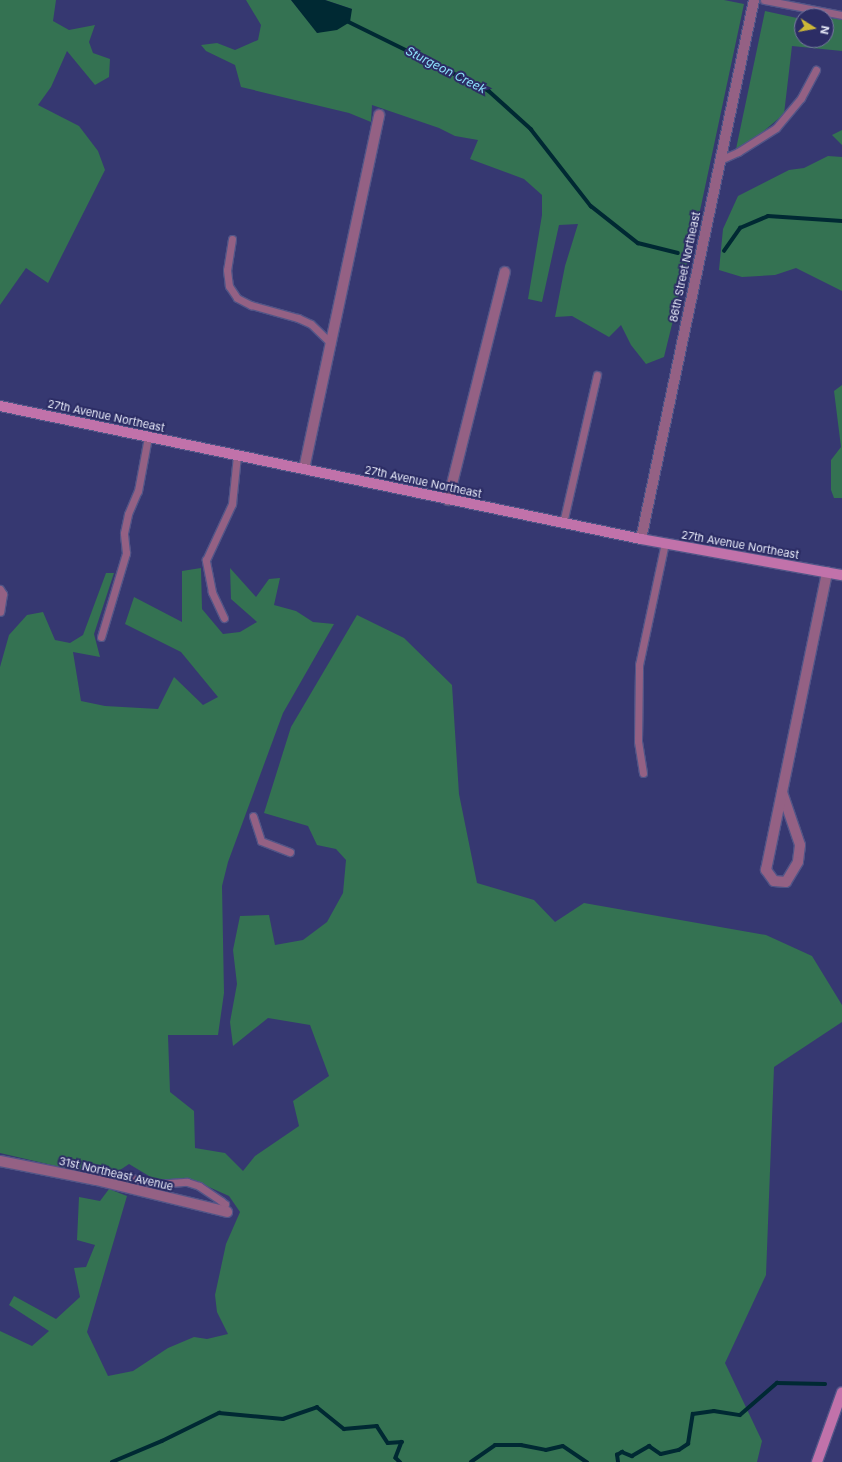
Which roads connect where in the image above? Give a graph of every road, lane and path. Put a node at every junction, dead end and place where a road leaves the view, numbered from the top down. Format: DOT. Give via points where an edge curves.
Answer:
graph roads {
  1 [pos="754,0"];
  2 [pos="764,0"];
  3 [pos="842,15"];
  4 [pos="816,70"];
  5 [pos="379,115"];
  6 [pos="720,160"];
  7 [pos="232,238"];
  8 [pos="505,272"];
  9 [pos="331,343"];
  10 [pos="597,375"];
  11 [pos="0,406"];
  12 [pos="148,437"];
  13 [pos="237,456"];
  14 [pos="304,469"];
  15 [pos="448,500"];
  16 [pos="563,523"];
  17 [pos="641,539"];
  18 [pos="665,543"];
  19 [pos="827,572"];
  20 [pos="842,575"];
  21 [pos="0,590"];
  22 [pos="0,612"];
  23 [pos="224,618"];
  24 [pos="101,638"];
  25 [pos="642,773"];
  26 [pos="782,792"];
  27 [pos="253,816"];
  28 [pos="290,852"];
  29 [pos="0,1161"];
  30 [pos="121,1186"];
  31 [pos="225,1211"];
  32 [pos="842,1392"];
  33 [pos="819,1462"];
  1 -- 6 [label="street, 86th Street Northeast"];
  2 -- 3 [label="lane"];
  4 -- 6 [label="lane" via="801,98 776,128"];
  5 -- 9 [label="street"];
  6 -- 17 [label="street, 86th Street Northeast"];
  7 -- 9 [label="lane" via="227,270 229,286 237,298 311,324"];
  8 -- 15 [label="street"];
  9 -- 14 [label="street"];
  10 -- 16 [label="lane"];
  11 -- 12 [label="street, 27th Avenue Northeast"];
  12 -- 13 [label="street, 27th Avenue Northeast"];
  12 -- 24 [label="lane" via="138,491 128,514 124,533 126,553"];
  13 -- 14 [label="street, 27th Avenue Northeast"];
  13 -- 23 [label="lane" via="232,504 206,560 212,592"];
  14 -- 15 [label="street, 27th Avenue Northeast"];
  15 -- 16 [label="street, 27th Avenue Northeast"];
  16 -- 17 [label="street, 27th Avenue Northeast"];
  17 -- 18 [label="street, 27th Avenue Northeast"];
  18 -- 19 [label="street, 27th Avenue Northeast"];
  18 -- 25 [label="lane" via="639,665 638,741"];
  19 -- 20 [label="street, 27th Avenue Northeast"];
  19 -- 26 [label="street"];
  21 -- 22 [label="lane" via="3,594"];
  26 -- 26 [label="street" via="766,870 774,881 786,882 798,862 800,845"];
  27 -- 28 [label="lane" via="261,841"];
  29 -- 30 [label="street, 31st Northeast Avenue"];
  30 -- 31 [label="street, 31st Northeast Avenue"];
  30 -- 31 [label="lane" via="123,1176 155,1184 187,1182 199,1186 225,1204"];
  32 -- 33 [label="street"];
}
